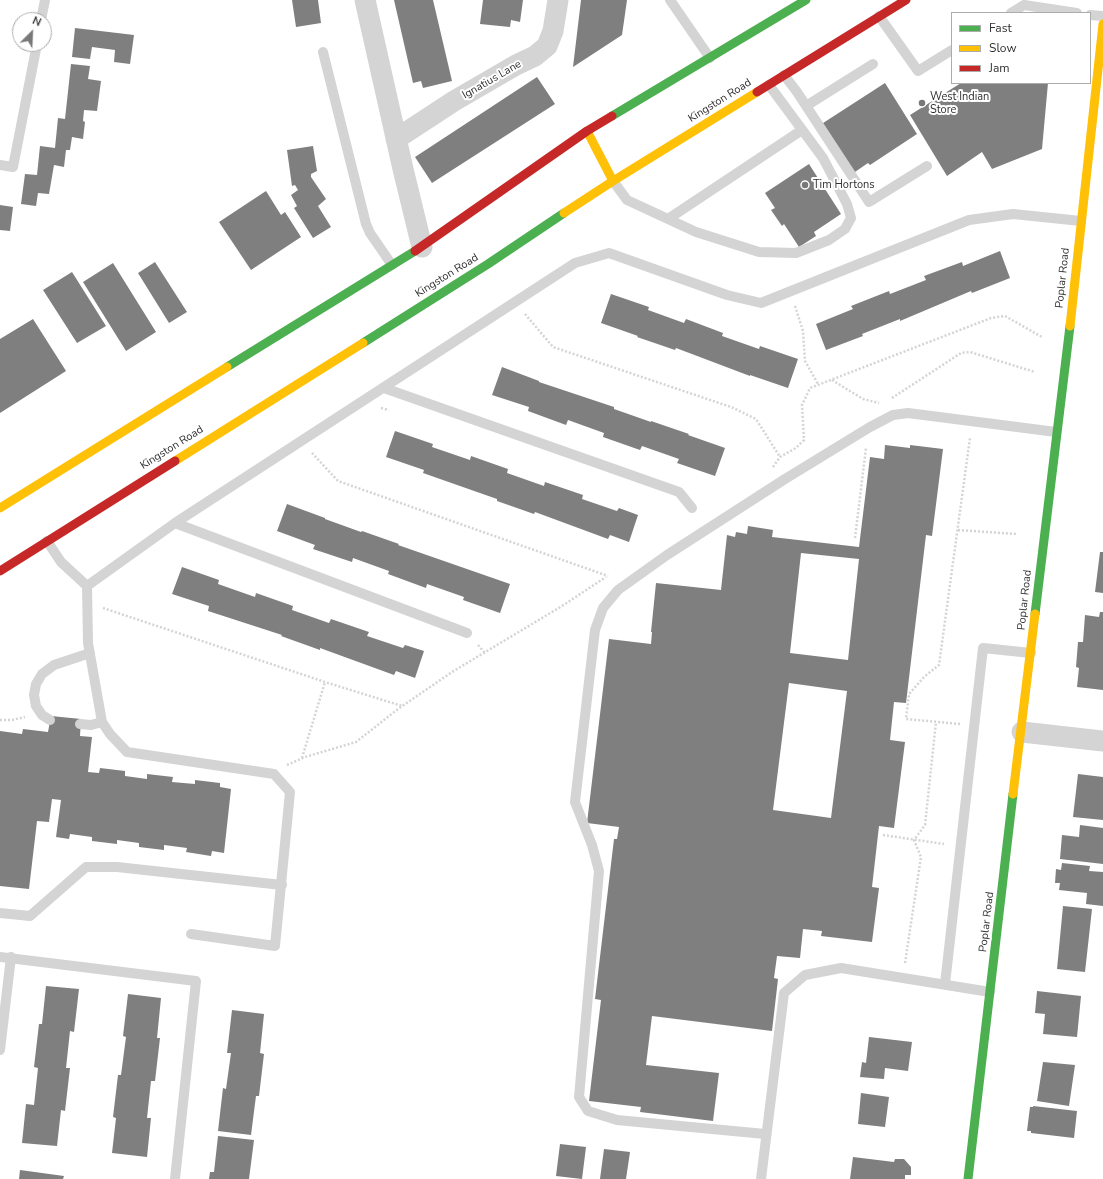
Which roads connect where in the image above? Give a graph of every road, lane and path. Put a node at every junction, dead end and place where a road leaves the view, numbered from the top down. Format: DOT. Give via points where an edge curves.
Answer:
graph roads {
  1 [pos="44,0"];
  2 [pos="365,0"];
  3 [pos="558,0"];
  4 [pos="670,0"];
  5 [pos="806,0"];
  6 [pos="906,0"];
  7 [pos="42,12"];
  8 [pos="1013,12"];
  9 [pos="1070,12"];
  10 [pos="1091,15"];
  11 [pos="879,16"];
  12 [pos="1103,16"];
  13 [pos="1103,24"];
  14 [pos="951,51"];
  15 [pos="35,52"];
  16 [pos="323,52"];
  17 [pos="1102,52"];
  18 [pos="710,58"];
  19 [pos="873,64"];
  20 [pos="784,75"];
  21 [pos="769,85"];
  22 [pos="806,106"];
  23 [pos="1098,113"];
  24 [pos="802,130"];
  25 [pos="587,131"];
  26 [pos="396,139"];
  27 [pos="0,165"];
  28 [pos="927,166"];
  29 [pos="613,181"];
  30 [pos="668,219"];
  31 [pos="1082,221"];
  32 [pos="422,247"];
  33 [pos="392,266"];
  34 [pos="795,306"];
  35 [pos="525,314"];
  36 [pos="1042,337"];
  37 [pos="1035,372"];
  38 [pos="832,380"];
  39 [pos="818,384"];
  40 [pos="384,388"];
  41 [pos="889,400"];
  42 [pos="883,404"];
  43 [pos="1056,432"];
  44 [pos="971,435"];
  45 [pos="866,443"];
  46 [pos="310,451"];
  47 [pos="780,457"];
  48 [pos="770,469"];
  49 [pos="0,508"];
  50 [pos="692,508"];
  51 [pos="175,524"];
  52 [pos="958,530"];
  53 [pos="1016,534"];
  54 [pos="856,538"];
  55 [pos="47,541"];
  56 [pos="0,571"];
  57 [pos="87,586"];
  58 [pos="87,604"];
  59 [pos="467,633"];
  60 [pos="90,653"];
  61 [pos="1031,653"];
  62 [pos="326,682"];
  63 [pos="402,706"];
  64 [pos="42,715"];
  65 [pos="0,720"];
  66 [pos="50,720"];
  67 [pos="102,722"];
  68 [pos="936,722"];
  69 [pos="80,724"];
  70 [pos="974,727"];
  71 [pos="1022,732"];
  72 [pos="1103,741"];
  73 [pos="302,759"];
  74 [pos="274,774"];
  75 [pos="884,835"];
  76 [pos="914,840"];
  77 [pos="961,846"];
  78 [pos="282,885"];
  79 [pos="0,913"];
  80 [pos="191,934"];
  81 [pos="0,957"];
  82 [pos="11,957"];
  83 [pos="904,978"];
  84 [pos="945,984"];
  85 [pos="990,992"];
  86 [pos="0,1050"];
  87 [pos="766,1134"];
  88 [pos="175,1179"];
  89 [pos="761,1179"];
  90 [pos="968,1179"];
  1 -- 7 [label="lane"];
  2 -- 26 [label="street"];
  3 -- 26 [label="street, Ignatius Lane" via="553,31 547,46 535,56 454,101"];
  4 -- 18 [label="lane"];
  5 -- 18 [label="main road"];
  6 -- 11 [label="main road, Kingston Road"];
  8 -- 9 [label="lane" via="1024,5"];
  10 -- 12 [label="lane"];
  11 -- 14 [label="lane" via="918,71"];
  11 -- 20 [label="main road, Kingston Road"];
  13 -- 17 [label="main road, Poplar Road"];
  15 -- 27 [label="lane" via="13,167"];
  16 -- 33 [label="lane" via="366,224"];
  17 -- 23 [label="main road, Poplar Road"];
  18 -- 25 [label="main road"];
  19 -- 22 [label="lane"];
  20 -- 21 [label="main road, Kingston Road"];
  20 -- 22 [label="lane"];
  21 -- 24 [label="lane"];
  21 -- 29 [label="main road, Kingston Road"];
  22 -- 28 [label="lane" via="869,202"];
  23 -- 31 [label="main road, Poplar Road"];
  24 -- 30 [label="lane"];
  24 -- 30 [label="lane" via="823,158 847,204 851,218 845,229 829,240 796,253 759,252 696,232"];
  25 -- 29 [label="main road"];
  25 -- 32 [label="main road"];
  26 -- 32 [label="street"];
  29 -- 30 [label="lane" via="628,200"];
  29 -- 55 [label="main road, Kingston Road" via="488,264"];
  31 -- 40 [label="lane" via="1013,214 969,220 761,302 727,295 609,252 575,263"];
  31 -- 43 [label="main road, Poplar Road"];
  32 -- 33 [label="main road"];
  33 -- 49 [label="main road"];
  34 -- 39 [label="path" via="803,331 805,361"];
  35 -- 47 [label="path" via="553,347 731,408 756,419"];
  36 -- 38 [label="path" via="1005,316 991,318"];
  37 -- 41 [label="path" via="970,352 961,353"];
  38 -- 39 [label="path"];
  38 -- 42 [label="path" via="863,399"];
  39 -- 47 [label="path" via="810,388 802,405 804,440"];
  40 -- 50 [label="lane" via="679,492"];
  40 -- 51 [label="lane"];
  43 -- 61 [label="main road, Poplar Road"];
  43 -- 87 [label="lane" via="908,413 893,415 792,475 667,555 618,590 603,608 595,630 575,802 599,871 579,1097 588,1111 617,1120"];
  44 -- 52 [label="path"];
  45 -- 54 [label="path"];
  46 -- 63 [label="path" via="338,481 608,576 452,672"];
  47 -- 48 [label="path"];
  51 -- 57 [label="lane"];
  51 -- 59 [label="lane"];
  52 -- 53 [label="path"];
  52 -- 68 [label="path" via="939,666 924,677 909,694 906,719"];
  55 -- 56 [label="main road, Kingston Road"];
  55 -- 57 [label="lane" via="61,562"];
  57 -- 58 [label="lane"];
  58 -- 60 [label="lane"];
  58 -- 62 [label="path"];
  60 -- 64 [label="lane" via="54,665 42,674 36,684 34,695 36,706"];
  60 -- 67 [label="lane"];
  61 -- 70 [label="lane" via="983,648"];
  61 -- 71 [label="main road, Poplar Road"];
  62 -- 63 [label="path"];
  62 -- 73 [label="path"];
  63 -- 73 [label="path" via="356,742"];
  64 -- 65 [label="path"];
  64 -- 66 [label="lane"];
  67 -- 69 [label="lane"];
  67 -- 74 [label="lane" via="126,752"];
  68 -- 70 [label="path"];
  68 -- 76 [label="path" via="925,825"];
  70 -- 77 [label="lane"];
  71 -- 72 [label="street"];
  71 -- 85 [label="main road, Poplar Road"];
  73 -- 74 [label="path"];
  74 -- 78 [label="lane" via="290,792"];
  75 -- 76 [label="path"];
  76 -- 77 [label="path"];
  76 -- 83 [label="path" via="921,857"];
  77 -- 84 [label="lane"];
  78 -- 79 [label="lane" via="117,867 86,867 30,916"];
  78 -- 80 [label="lane" via="275,946"];
  81 -- 82 [label="lane"];
  82 -- 86 [label="lane"];
  82 -- 88 [label="lane" via="196,981"];
  83 -- 84 [label="lane"];
  83 -- 87 [label="lane" via="840,968 806,975 784,993"];
  84 -- 85 [label="lane"];
  85 -- 90 [label="main road, Poplar Road"];
  87 -- 89 [label="lane"];
}
